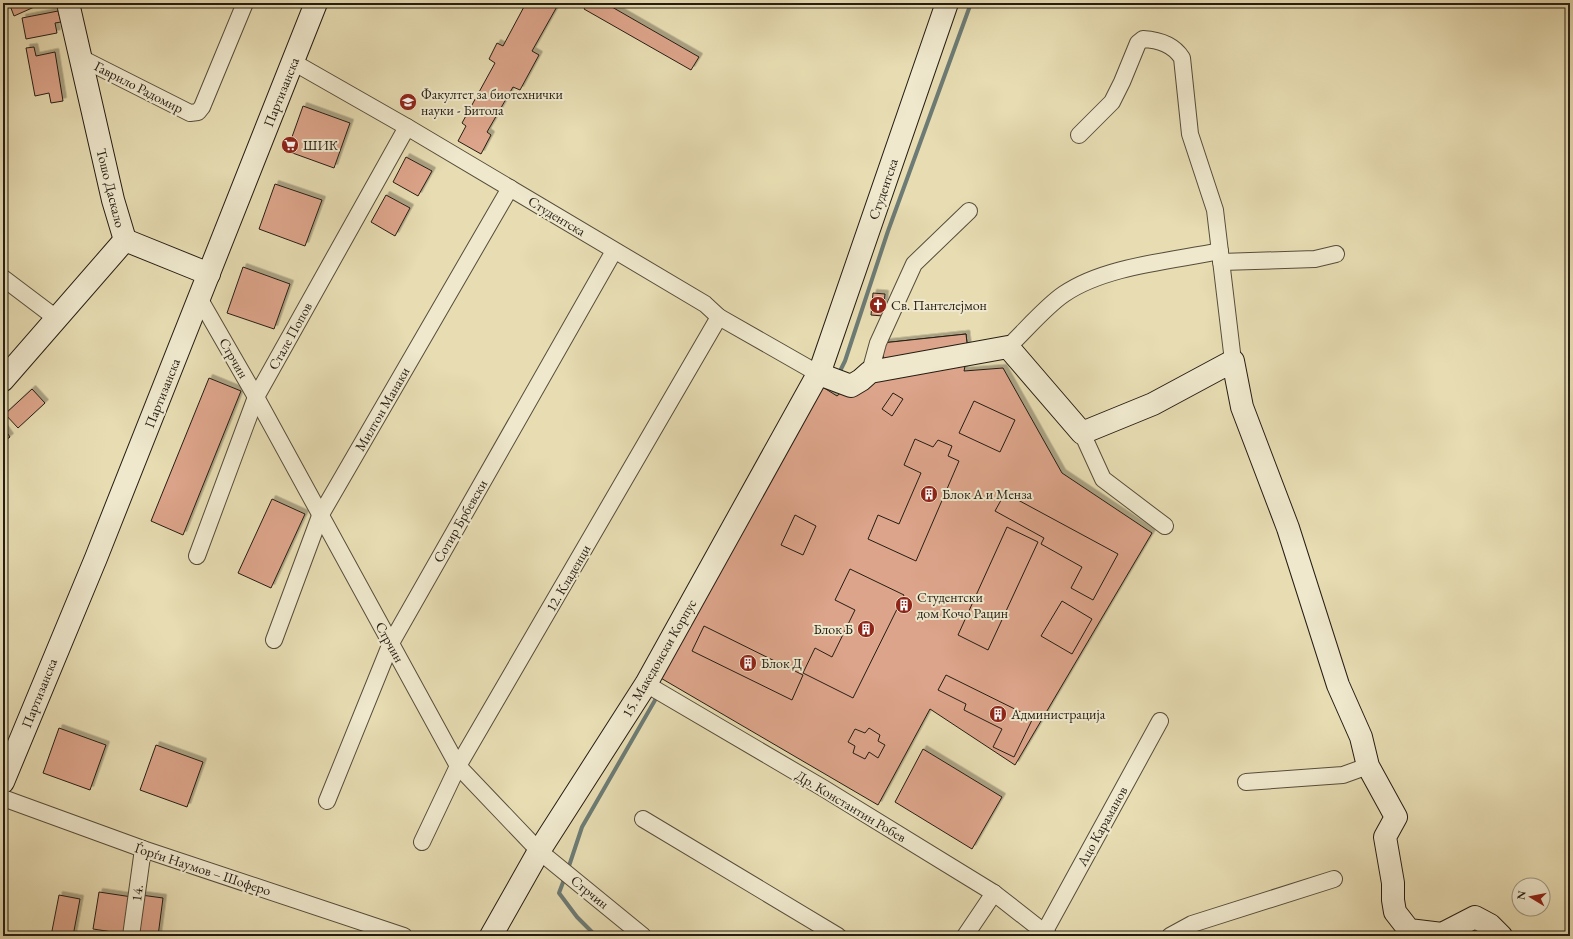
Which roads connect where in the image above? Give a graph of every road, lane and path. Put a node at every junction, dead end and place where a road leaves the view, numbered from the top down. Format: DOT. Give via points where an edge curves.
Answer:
graph roads {
  1 [pos="68,3"];
  2 [pos="245,3"];
  3 [pos="316,3"];
  4 [pos="947,3"];
  5 [pos="81,58"];
  6 [pos="293,62"];
  7 [pos="407,127"];
  8 [pos="1078,135"];
  9 [pos="510,188"];
  10 [pos="969,211"];
  11 [pos="125,240"];
  12 [pos="614,251"];
  13 [pos="1336,254"];
  14 [pos="1220,256"];
  15 [pos="209,274"];
  16 [pos="3,278"];
  17 [pos="199,298"];
  18 [pos="720,317"];
  19 [pos="56,318"];
  20 [pos="1008,347"];
  21 [pos="1234,361"];
  22 [pos="870,372"];
  23 [pos="818,374"];
  24 [pos="3,380"];
  25 [pos="256,397"];
  26 [pos="1082,433"];
  27 [pos="320,516"];
  28 [pos="1164,526"];
  29 [pos="197,556"];
  30 [pos="274,640"];
  31 [pos="391,643"];
  32 [pos="646,684"];
  33 [pos="1160,721"];
  34 [pos="458,766"];
  35 [pos="1368,766"];
  36 [pos="3,782"];
  37 [pos="1246,782"];
  38 [pos="3,798"];
  39 [pos="327,801"];
  40 [pos="643,819"];
  41 [pos="422,842"];
  42 [pos="143,849"];
  43 [pos="539,852"];
  44 [pos="1334,879"];
  45 [pos="994,893"];
  46 [pos="1047,934"];
  47 [pos="132,936"];
  48 [pos="404,936"];
  49 [pos="491,936"];
  50 [pos="643,936"];
  51 [pos="838,936"];
  52 [pos="966,936"];
  53 [pos="1170,936"];
  54 [pos="1501,936"];
  1 -- 5 [label="street, Тошо Даскало"];
  2 -- 5 [label="street, Гаврило Радомир" via="198,112 190,113"];
  3 -- 6 [label="street, Партизанска"];
  4 -- 23 [label="street, Студентска"];
  5 -- 11 [label="street, Тошо Даскало" via="112,200"];
  6 -- 7 [label="street, Студентска"];
  6 -- 15 [label="street, Партизанска"];
  7 -- 9 [label="street, Студентска"];
  7 -- 25 [label="street, Стале Попов"];
  8 -- 14 [label="street" via="1112,102 1138,43 1143,39 1150,39 1176,48 1182,58 1190,134 1215,210"];
  9 -- 12 [label="street, Студентска"];
  9 -- 27 [label="street, Милтон Манаки"];
  10 -- 22 [label="street" via="914,264 878,343"];
  11 -- 15 [label="street"];
  11 -- 19 [label="street, Тошо Даскало"];
  12 -- 18 [label="street, Студентска" via="705,304"];
  12 -- 31 [label="street, Сотир Брбевски"];
  13 -- 14 [label="street" via="1315,259"];
  14 -- 20 [label="street" via="1119,271 1080,284 1062,295"];
  14 -- 21 [label="street"];
  15 -- 17 [label="street, Партизанска"];
  16 -- 19 [label="street"];
  17 -- 25 [label="street, Стрчин"];
  17 -- 36 [label="street, Партизанска" via="96,558"];
  18 -- 23 [label="street, Студентска"];
  18 -- 34 [label="street, 12. Кладенци"];
  19 -- 24 [label="street, Тошо Даскало"];
  20 -- 22 [label="street"];
  20 -- 26 [label="street"];
  21 -- 26 [label="street" via="1153,404"];
  21 -- 35 [label="street" via="1242,407 1288,528 1338,685 1361,737"];
  22 -- 23 [label="street" via="850,385"];
  23 -- 32 [label="street, 15. Македонски Корпус"];
  25 -- 27 [label="street, Стрчин"];
  25 -- 29 [label="street, Стале Попов"];
  26 -- 28 [label="street" via="1103,480"];
  27 -- 30 [label="street, Милтон Манаки"];
  27 -- 31 [label="street, Стрчин"];
  31 -- 34 [label="street, Стрчин"];
  31 -- 39 [label="street, Сотир Брбевски"];
  32 -- 43 [label="street, 15. Македонски Корпус"];
  32 -- 45 [label="street, Др. Константин Робев"];
  33 -- 46 [label="street, Ацо Караманов"];
  34 -- 41 [label="street, 12. Кладенци"];
  34 -- 43 [label="street, Стрчин"];
  35 -- 37 [label="street" via="1343,775"];
  35 -- 54 [label="street" via="1396,817 1385,837 1395,912 1409,930 1442,934 1475,917 1490,925"];
  38 -- 42 [label="street, Ѓорѓи Наумов – Шоферо"];
  40 -- 51 [label="street"];
  42 -- 47 [label="street, 14."];
  42 -- 48 [label="street, Ѓорѓи Наумов – Шоферо"];
  43 -- 49 [label="street, 15. Македонски Корпус"];
  43 -- 50 [label="street, Стрчин"];
  44 -- 53 [label="street" via="1192,924"];
  45 -- 46 [label="street, Др. Константин Робев"];
  45 -- 52 [label="street"];
}
